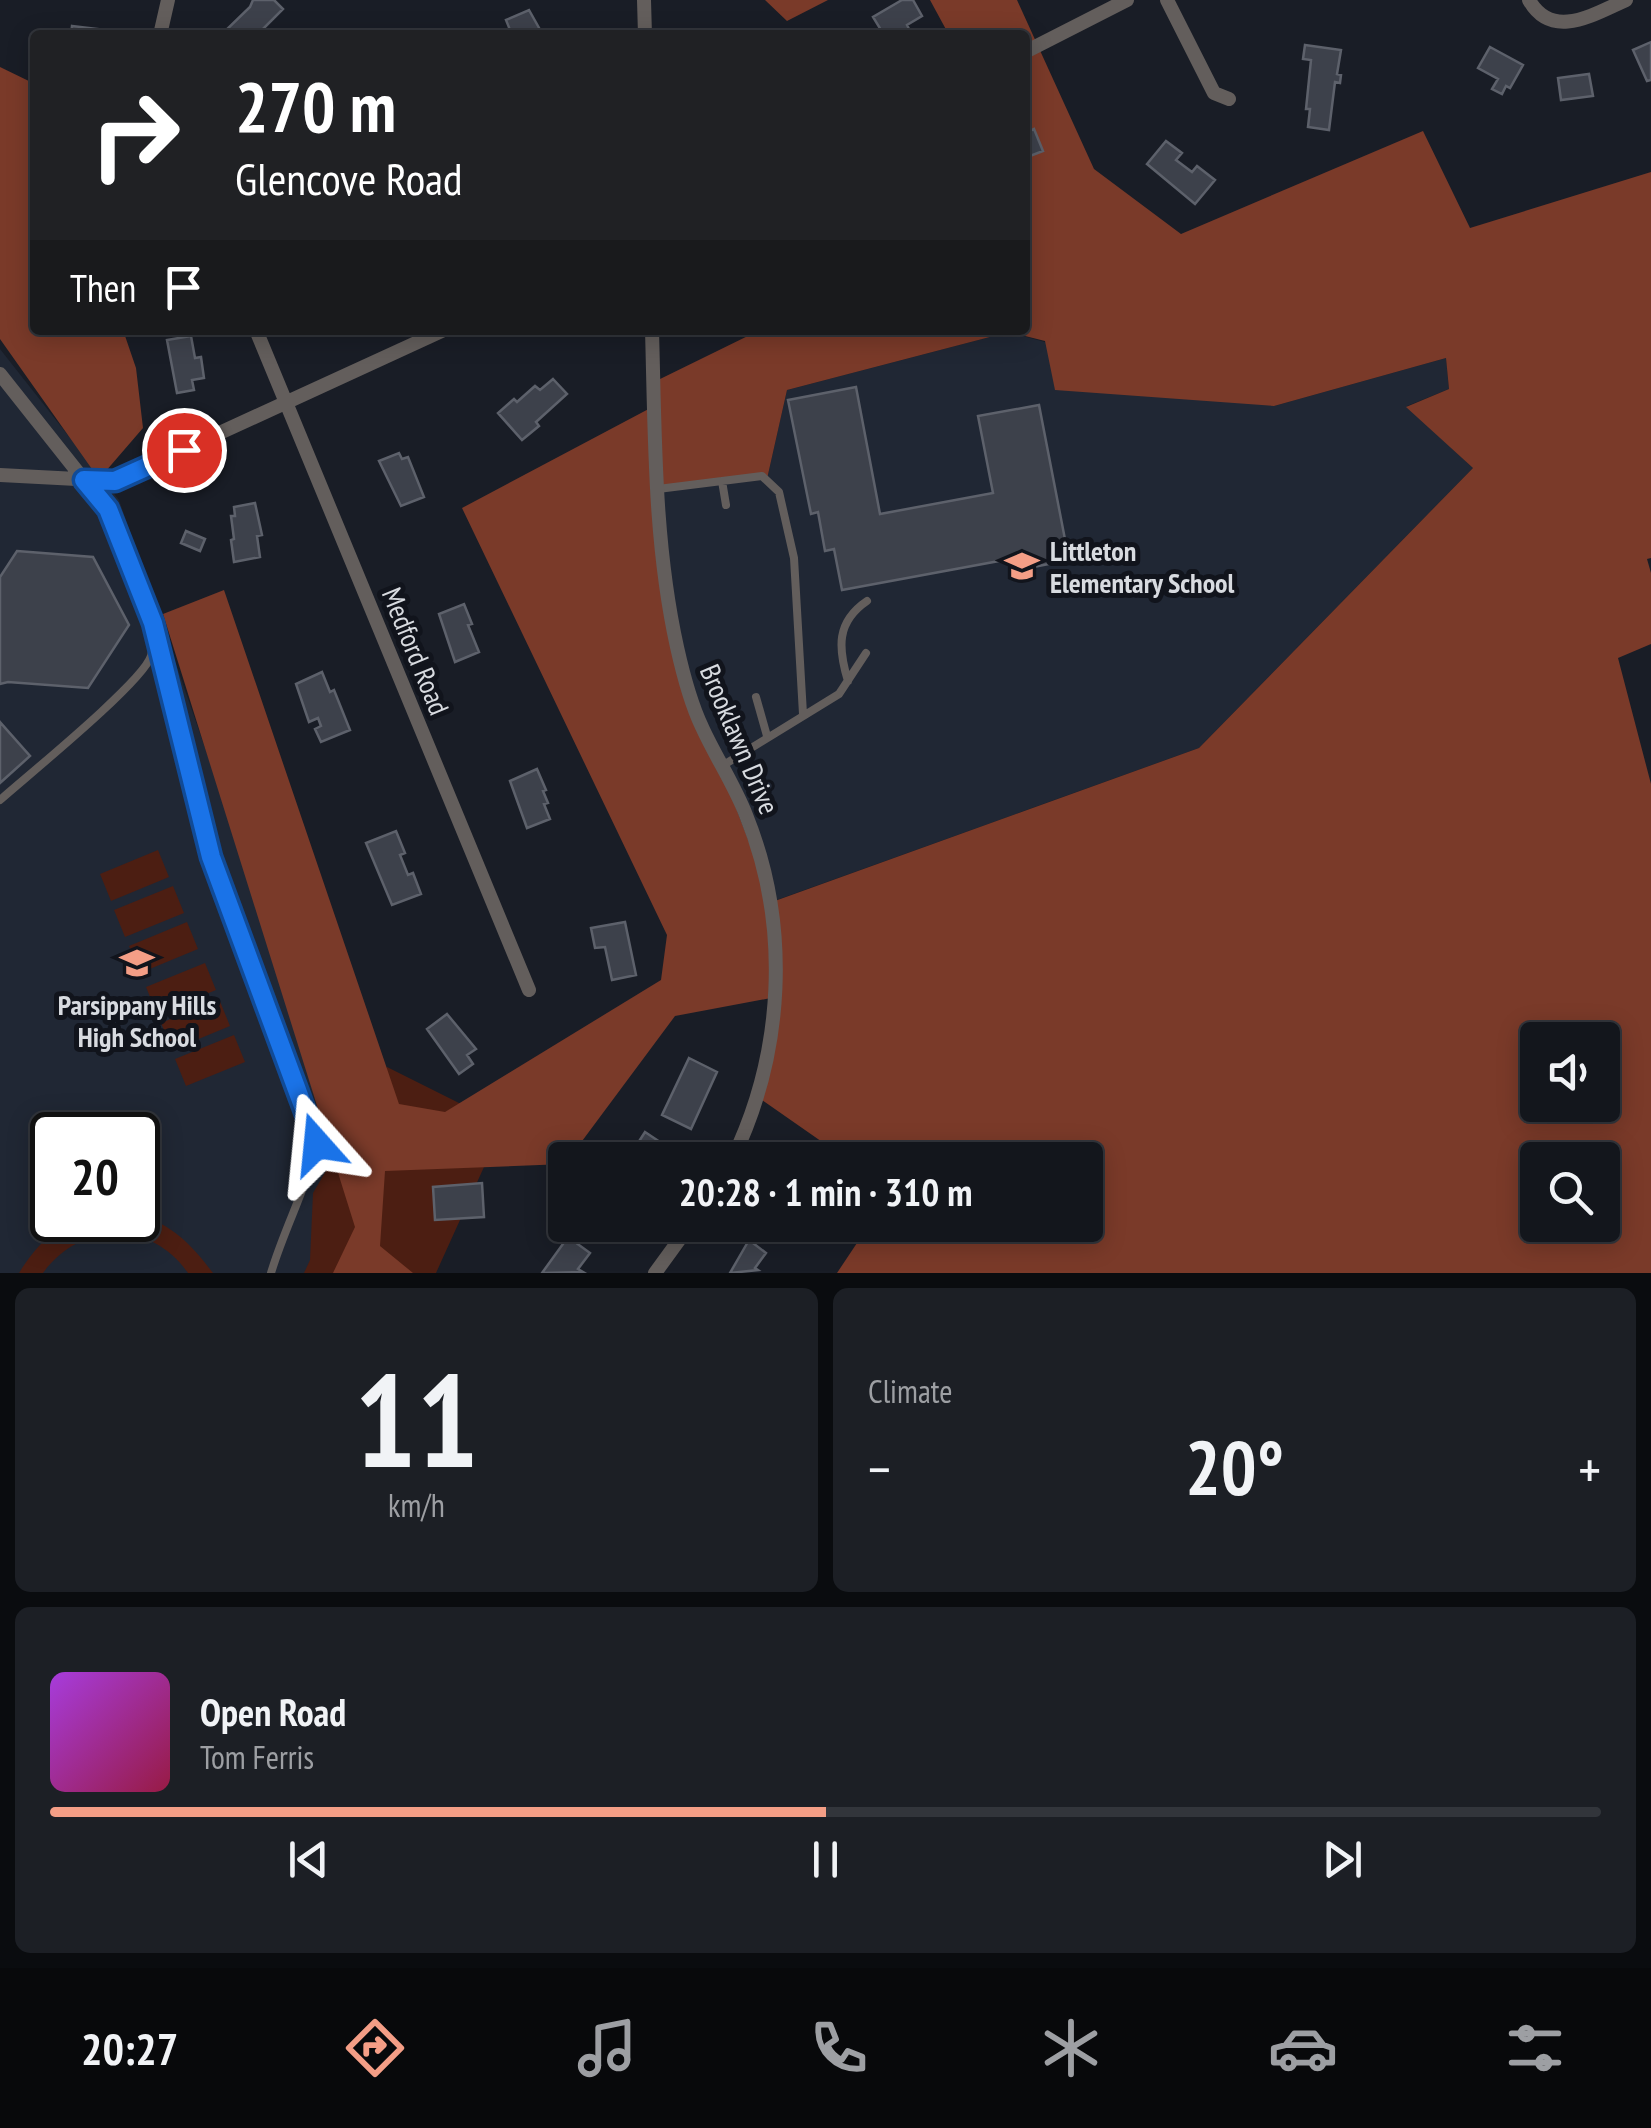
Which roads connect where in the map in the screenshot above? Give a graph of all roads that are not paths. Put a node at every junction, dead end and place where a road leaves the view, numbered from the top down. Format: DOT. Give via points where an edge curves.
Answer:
graph roads {
  1 [pos="168,0"];
  2 [pos="644,0"];
  3 [pos="1127,0"];
  4 [pos="1167,0"];
  5 [pos="1529,0"];
  6 [pos="1626,0"];
  7 [pos="161,30"];
  8 [pos="645,30"];
  9 [pos="1030,49"];
  10 [pos="1229,99"];
  11 [pos="258,335"];
  12 [pos="433,335"];
  13 [pos="652,335"];
  14 [pos="0,374"];
  15 [pos="286,404"];
  16 [pos="0,475"];
  17 [pos="84,480"];
  18 [pos="722,482"];
  19 [pos="658,488"];
  20 [pos="726,505"];
  21 [pos="867,601"];
  22 [pos="153,623"];
  23 [pos="866,653"];
  24 [pos="848,681"];
  25 [pos="756,698"];
  26 [pos="804,714"];
  27 [pos="767,736"];
  28 [pos="722,766"];
  29 [pos="0,800"];
  30 [pos="528,990"];
  31 [pos="739,1142"];
  32 [pos="678,1242"];
  33 [pos="271,1273"];
  34 [pos="655,1273"];
  1 -- 7 [label="street"];
  2 -- 8 [label="street"];
  3 -- 9 [label="street"];
  4 -- 10 [label="street" via="1214,94"];
  5 -- 6 [label="street" via="1553,23 1578,22"];
  11 -- 15 [label="street, Medford Road"];
  12 -- 15 [label="street"];
  13 -- 19 [label="street, Brooklawn Drive"];
  14 -- 17 [label="street"];
  15 -- 17 [label="street" via="115,481"];
  15 -- 30 [label="street, Medford Road"];
  16 -- 17 [label="street"];
  17 -- 22 [label="street" via="108,509"];
  18 -- 19 [label="lane"];
  18 -- 20 [label="lane"];
  18 -- 26 [label="lane" via="762,476 779,492 794,558"];
  19 -- 28 [label="street, Brooklawn Drive" via="676,643 700,724"];
  21 -- 24 [label="lane" via="842,633"];
  22 -- 29 [label="lane" via="151,658"];
  22 -- 33 [label="lane" via="211,857 317,1144"];
  23 -- 24 [label="lane"];
  24 -- 26 [label="lane"];
  25 -- 27 [label="lane"];
  26 -- 27 [label="lane"];
  27 -- 28 [label="lane"];
  28 -- 31 [label="street, Brooklawn Drive" via="760,856 777,955 762,1084"];
  32 -- 34 [label="street"];
}
